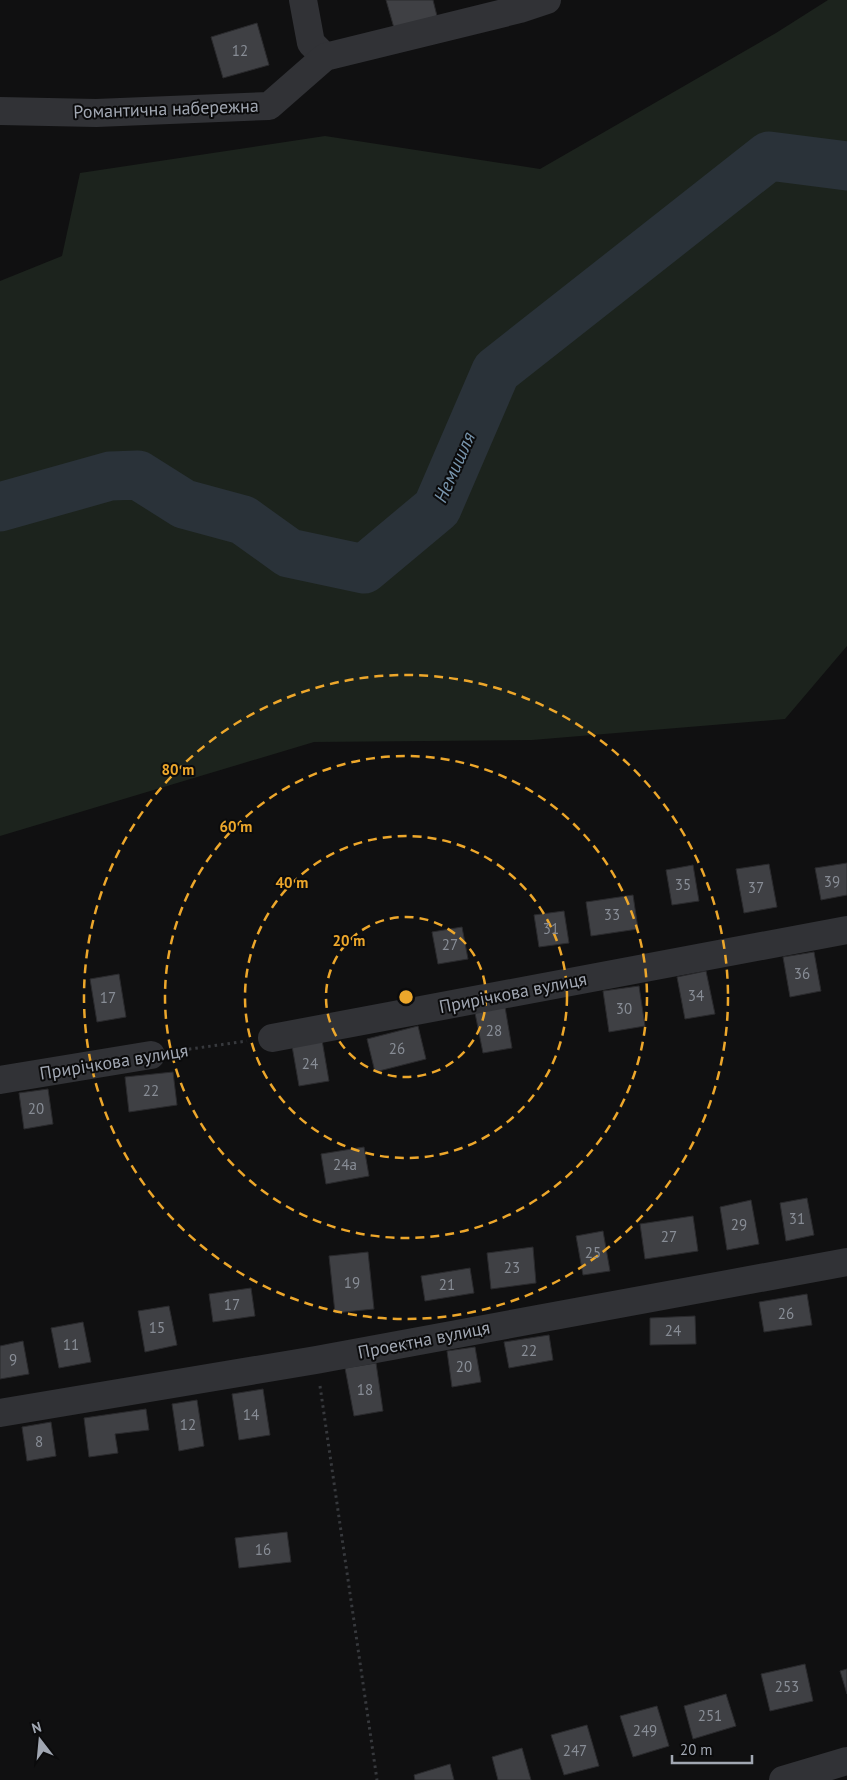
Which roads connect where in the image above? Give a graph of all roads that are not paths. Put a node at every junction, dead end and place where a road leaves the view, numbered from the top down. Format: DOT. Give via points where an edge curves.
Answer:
graph roads {
  1 [pos="303,0"];
  2 [pos="547,0"];
  3 [pos="519,4"];
  4 [pos="325,57"];
  5 [pos="0,111"];
  6 [pos="847,930"];
  7 [pos="272,1038"];
  8 [pos="151,1055"];
  9 [pos="0,1080"];
  10 [pos="847,1262"];
  11 [pos="0,1413"];
  12 [pos="847,1761"];
  13 [pos="783,1780"];
  1 -- 4 [label="street" via="311,43"];
  2 -- 3 [label="street, Романтична набережна"];
  3 -- 4 [label="street, Романтична набережна"];
  4 -- 5 [label="street, Романтична набережна" via="269,106 96,113"];
  6 -- 7 [label="street, Прирічкова вулиця"];
  8 -- 9 [label="street, Прирічкова вулиця"];
  10 -- 11 [label="street, Проектна вулиця" via="316,1360"];
  12 -- 13 [label="street"];
}
